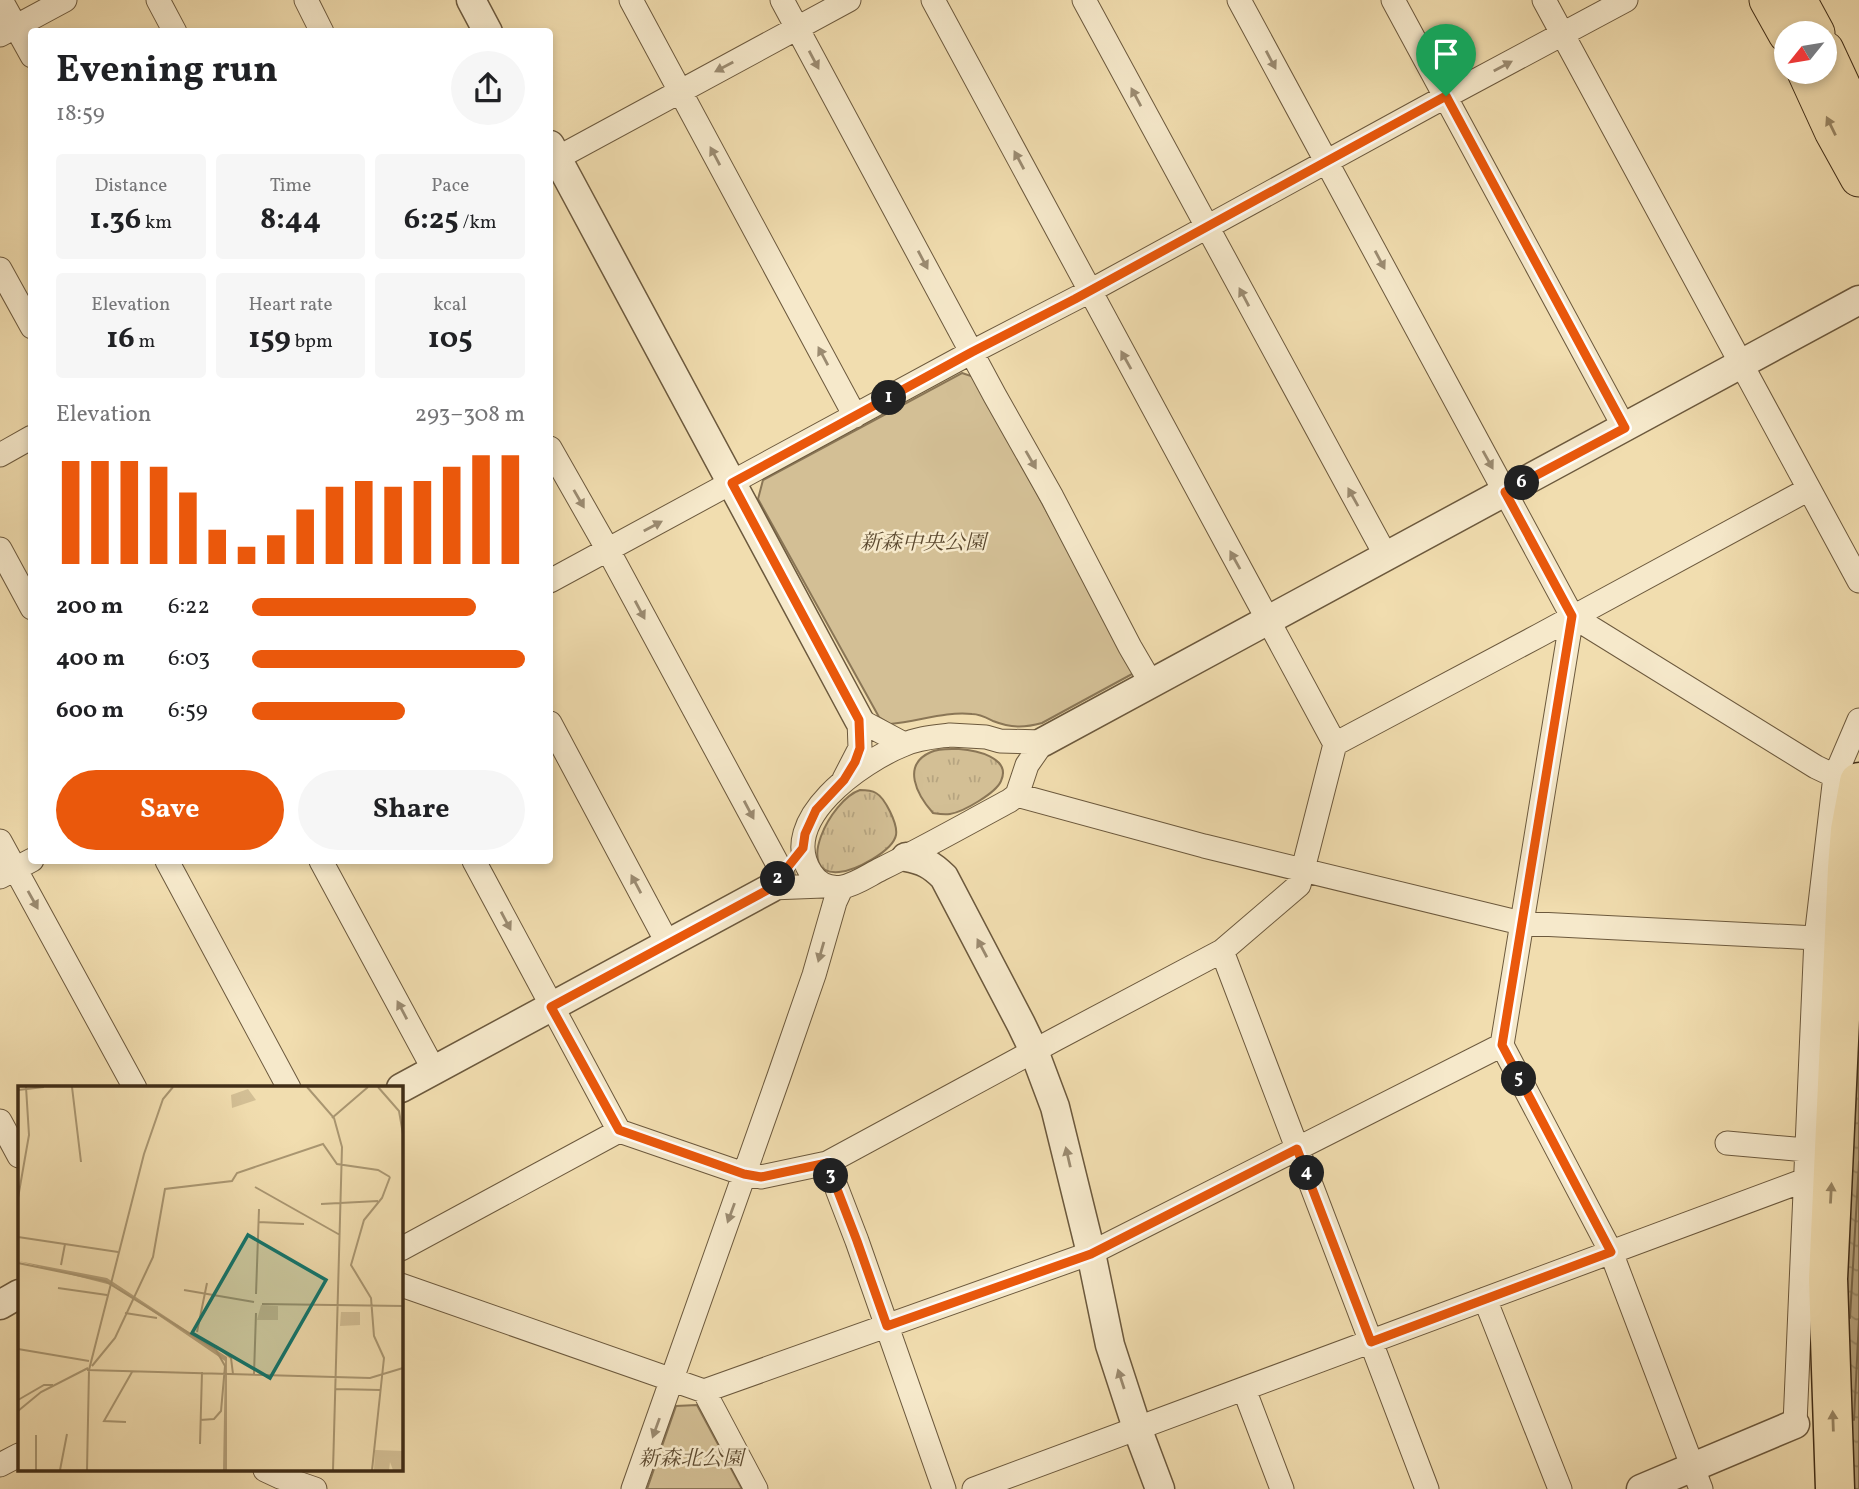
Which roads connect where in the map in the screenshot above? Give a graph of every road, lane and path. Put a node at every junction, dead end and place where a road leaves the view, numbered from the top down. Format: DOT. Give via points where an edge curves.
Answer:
graph roads {
  1 [pos="1,0"];
  2 [pos="65,0"];
  3 [pos="158,0"];
  4 [pos="306,0"];
  5 [pos="471,0"];
  6 [pos="631,0"];
  7 [pos="782,0"];
  8 [pos="849,0"];
  9 [pos="933,0"];
  10 [pos="1084,0"];
  11 [pos="1239,0"];
  12 [pos="1394,0"];
  13 [pos="1545,0"];
  14 [pos="1626,0"];
  15 [pos="1768,0"];
  16 [pos="1798,0"];
  17 [pos="1780,21"];
  18 [pos="1809,21"];
  19 [pos="173,28"];
  20 [pos="320,28"];
  21 [pos="486,28"];
  22 [pos="798,29"];
  23 [pos="8,31"];
  24 [pos="1563,34"];
  25 [pos="28,52"];
  26 [pos="1838,78"];
  27 [pos="1811,84"];
  28 [pos="680,90"];
  29 [pos="1446,96"];
  30 [pos="1859,123"];
  31 [pos="553,154"];
  32 [pos="553,157"];
  33 [pos="1326,161"];
  34 [pos="1859,178"];
  35 [pos="1207,227"];
  36 [pos="0,269"];
  37 [pos="1090,291"];
  38 [pos="1859,300"];
  39 [pos="28,320"];
  40 [pos="972,352"];
  41 [pos="1742,364"];
  42 [pos="855,416"];
  43 [pos="1625,428"];
  44 [pos="28,439"];
  45 [pos="553,453"];
  46 [pos="0,454"];
  47 [pos="732,483"];
  48 [pos="1809,489"];
  49 [pos="1505,492"];
  50 [pos="0,549"];
  51 [pos="608,550"];
  52 [pos="1386,556"];
  53 [pos="553,579"];
  54 [pos="1859,581"];
  55 [pos="28,601"];
  56 [pos="1572,616"];
  57 [pos="1268,620"];
  58 [pos="1151,683"];
  59 [pos="859,720"];
  60 [pos="1859,720"];
  61 [pos="553,729"];
  62 [pos="1000,741"];
  63 [pos="1043,742"];
  64 [pos="904,744"];
  65 [pos="1335,744"];
  66 [pos="1847,779"];
  67 [pos="844,780"];
  68 [pos="1019,785"];
  69 [pos="0,841"];
  70 [pos="803,848"];
  71 [pos="906,857"];
  72 [pos="169,864"];
  73 [pos="323,864"];
  74 [pos="476,864"];
  75 [pos="16,869"];
  76 [pos="1304,870"];
  77 [pos="777,881"];
  78 [pos="833,886"];
  79 [pos="1521,923"];
  80 [pos="1816,938"];
  81 [pos="668,944"];
  82 [pos="1222,951"];
  83 [pos="551,1007"];
  84 [pos="1502,1045"];
  85 [pos="1034,1051"];
  86 [pos="434,1070"];
  87 [pos="134,1086"];
  88 [pos="288,1086"];
  89 [pos="402,1087"];
  90 [pos="0,1121"];
  91 [pos="619,1130"];
  92 [pos="1727,1143"];
  93 [pos="1297,1149"];
  94 [pos="1806,1150"];
  95 [pos="18,1154"];
  96 [pos="827,1163"];
  97 [pos="744,1174"];
  98 [pos="1805,1180"];
  99 [pos="402,1247"];
  100 [pos="1611,1252"];
  101 [pos="1091,1254"];
  102 [pos="402,1286"];
  103 [pos="18,1295"];
  104 [pos="1485,1299"];
  105 [pos="0,1305"];
  106 [pos="887,1326"];
  107 [pos="1371,1342"];
  108 [pos="673,1381"];
  109 [pos="1244,1389"];
  110 [pos="704,1391"];
  111 [pos="1795,1424"];
  112 [pos="1137,1428"];
  113 [pos="18,1456"];
  114 [pos="0,1465"];
  115 [pos="276,1476"];
  116 [pos="1697,1479"];
  117 [pos="315,1489"];
  118 [pos="633,1489"];
  119 [pos="757,1489"];
  120 [pos="944,1489"];
  121 [pos="974,1489"];
  122 [pos="1160,1489"];
  123 [pos="1282,1489"];
  124 [pos="1427,1489"];
  125 [pos="1560,1489"];
  126 [pos="1641,1489"];
  127 [pos="1835,1489"];
  1 -- 23 [label="street"];
  2 -- 23 [label="street"];
  3 -- 19 [label="street"];
  4 -- 20 [label="street"];
  5 -- 21 [label="street"];
  6 -- 28 [label="street"];
  7 -- 22 [label="street"];
  8 -- 22 [label="street"];
  37 -- 9 [label="street, one-way"];
  35 -- 10 [label="street, one-way"];
  11 -- 33 [label="street, one-way"];
  12 -- 29 [label="street"];
  13 -- 24 [label="street"];
  14 -- 24 [label="street"];
  15 -- 17 [label="highway"];
  16 -- 18 [label="highway"];
  22 -- 28 [label="street, one-way"];
  22 -- 40 [label="street, one-way"];
  23 -- 25 [label="street"];
  29 -- 24 [label="street, one-way"];
  24 -- 41 [label="street"];
  26 -- 30 [label="highway"];
  34 -- 27 [label="highway, one-way"];
  28 -- 31 [label="street"];
  42 -- 28 [label="street, one-way"];
  29 -- 33 [label="street"];
  29 -- 43 [label="street"];
  32 -- 47 [label="street"];
  33 -- 35 [label="street"];
  33 -- 49 [label="street, one-way"];
  35 -- 37 [label="street"];
  52 -- 35 [label="street, one-way"];
  36 -- 39 [label="street"];
  37 -- 40 [label="street"];
  57 -- 37 [label="street, one-way"];
  38 -- 41 [label="street"];
  40 -- 42 [label="street"];
  40 -- 58 [label="street, one-way"];
  41 -- 43 [label="street"];
  41 -- 48 [label="street"];
  42 -- 47 [label="street"];
  43 -- 49 [label="street"];
  44 -- 46 [label="street"];
  45 -- 51 [label="street, one-way"];
  51 -- 47 [label="street, one-way"];
  47 -- 59 [label="street"];
  48 -- 54 [label="street"];
  48 -- 56 [label="street"];
  49 -- 52 [label="street"];
  49 -- 56 [label="street"];
  50 -- 55 [label="street"];
  51 -- 53 [label="street"];
  51 -- 77 [label="street, one-way"];
  52 -- 57 [label="street"];
  56 -- 65 [label="street"];
  56 -- 66 [label="street" via="1816,767"];
  56 -- 79 [label="street"];
  57 -- 58 [label="street"];
  57 -- 65 [label="street"];
  58 -- 63 [label="street"];
  59 -- 64 [label="street"];
  59 -- 67 [label="street" via="860,748"];
  60 -- 66 [label="street"];
  81 -- 61 [label="street, one-way"];
  62 -- 63 [label="street"];
  62 -- 64 [label="street" via="950,734"];
  62 -- 68 [label="street" via="1017,759"];
  63 -- 68 [label="street"];
  64 -- 67 [label="street"];
  65 -- 76 [label="street"];
  66 -- 80 [label="street"];
  127 -- 66 [label="highway, one-way" via="1828,1279 1850,830"];
  67 -- 70 [label="street" via="816,810"];
  68 -- 71 [label="street"];
  68 -- 76 [label="street" via="1204,846"];
  69 -- 75 [label="street"];
  70 -- 77 [label="street"];
  70 -- 78 [label="street" via="808,869"];
  71 -- 78 [label="street"];
  85 -- 71 [label="street, one-way" via="944,877 922,860"];
  72 -- 88 [label="street"];
  86 -- 73 [label="street, one-way"];
  74 -- 83 [label="street, one-way"];
  75 -- 87 [label="street, one-way"];
  76 -- 79 [label="street"];
  76 -- 82 [label="street" via="1299,885"];
  77 -- 78 [label="street"];
  77 -- 81 [label="street"];
  78 -- 97 [label="street, one-way" via="835,902 814,975"];
  79 -- 80 [label="street"];
  79 -- 84 [label="street"];
  80 -- 94 [label="street"];
  81 -- 83 [label="street"];
  82 -- 85 [label="street"];
  82 -- 93 [label="street"];
  83 -- 86 [label="street"];
  83 -- 91 [label="street"];
  84 -- 93 [label="street"];
  84 -- 100 [label="street"];
  85 -- 96 [label="street"];
  101 -- 85 [label="street, one-way" via="1055,1107"];
  86 -- 89 [label="street"];
  90 -- 95 [label="street"];
  91 -- 97 [label="street"];
  91 -- 99 [label="street"];
  92 -- 94 [label="street"];
  93 -- 101 [label="street"];
  93 -- 107 [label="street"];
  94 -- 98 [label="street"];
  96 -- 97 [label="street" via="761,1177"];
  96 -- 106 [label="street"];
  97 -- 108 [label="street, one-way"];
  98 -- 100 [label="street"];
  98 -- 111 [label="street"];
  100 -- 104 [label="street"];
  100 -- 116 [label="street"];
  101 -- 106 [label="street"];
  112 -- 101 [label="street, one-way" via="1110,1345"];
  102 -- 108 [label="street"];
  103 -- 105 [label="street"];
  104 -- 107 [label="street"];
  104 -- 125 [label="street"];
  106 -- 110 [label="street"];
  106 -- 120 [label="street"];
  107 -- 109 [label="street"];
  107 -- 124 [label="street"];
  108 -- 110 [label="street"];
  108 -- 118 [label="street, one-way"];
  109 -- 112 [label="street"];
  109 -- 123 [label="street"];
  110 -- 119 [label="street"];
  111 -- 116 [label="street"];
  112 -- 121 [label="street"];
  112 -- 122 [label="street"];
  113 -- 114 [label="street"];
  115 -- 117 [label="street"];
  116 -- 126 [label="street"];
}
